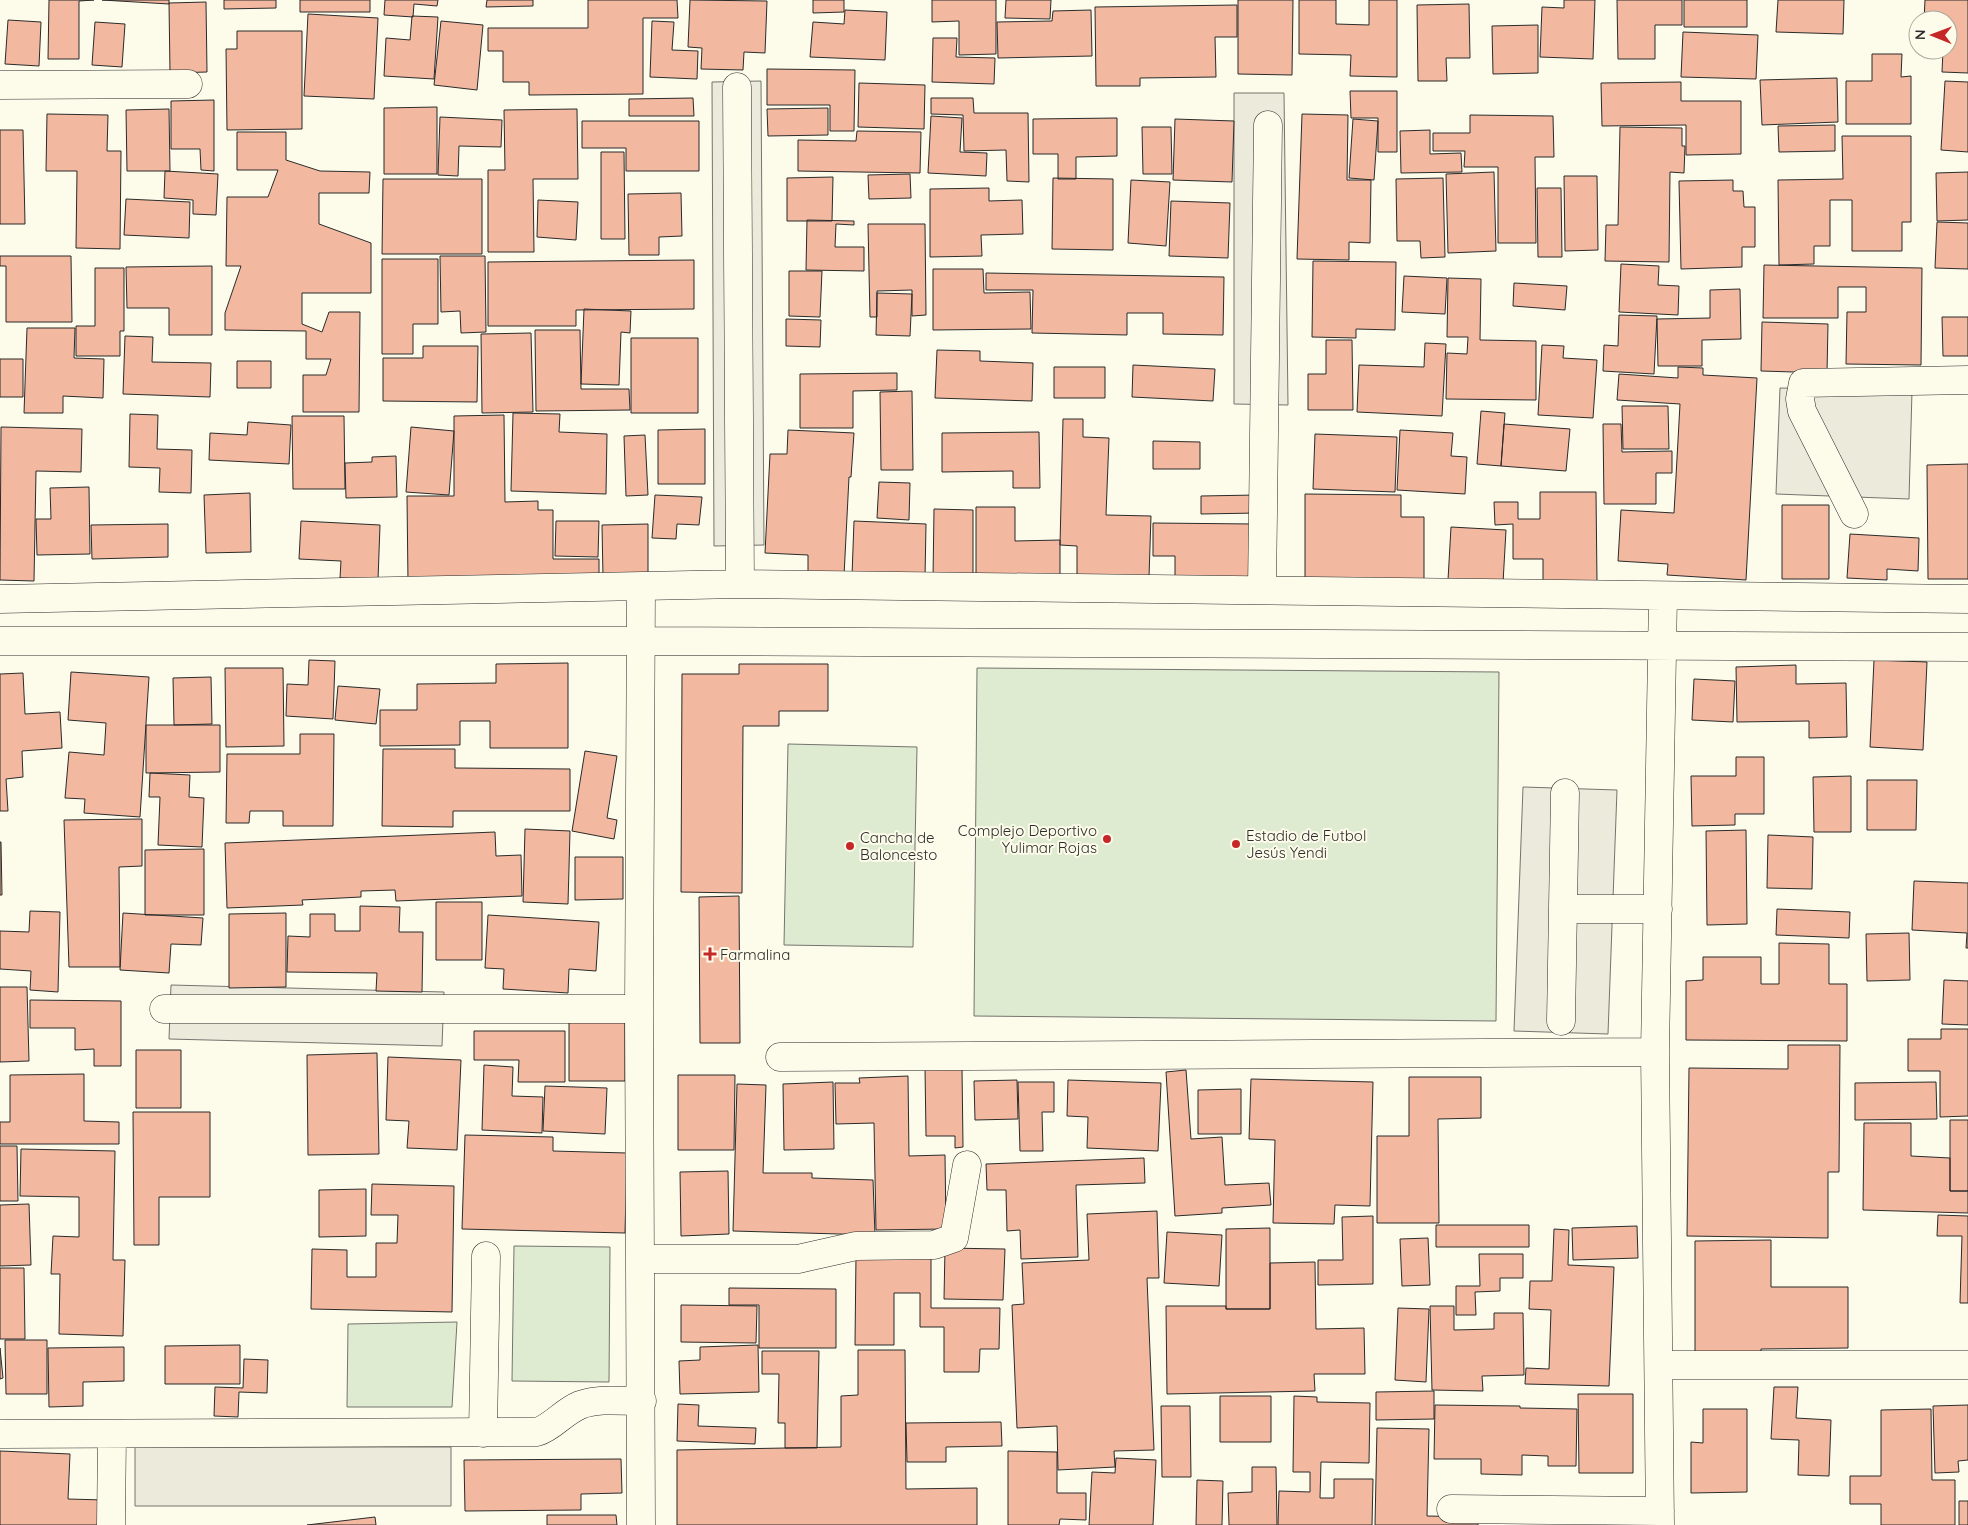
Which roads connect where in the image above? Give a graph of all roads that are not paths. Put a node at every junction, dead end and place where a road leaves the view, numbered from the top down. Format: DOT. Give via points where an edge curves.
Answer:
graph roads {
  1 [pos="188,84"];
  2 [pos="0,85"];
  3 [pos="737,87"];
  4 [pos="1268,124"];
  5 [pos="1968,380"];
  6 [pos="1854,514"];
  7 [pos="740,584"];
  8 [pos="641,587"];
  9 [pos="1262,590"];
  10 [pos="1663,596"];
  11 [pos="0,599"];
  12 [pos="1968,599"];
  13 [pos="0,641"];
  14 [pos="641,641"];
  15 [pos="1664,644"];
  16 [pos="1968,647"];
  17 [pos="1565,794"];
  18 [pos="1563,909"];
  19 [pos="1658,909"];
  20 [pos="164,1009"];
  21 [pos="639,1009"];
  22 [pos="1561,1021"];
  23 [pos="1655,1052"];
  24 [pos="780,1057"];
  25 [pos="967,1165"];
  26 [pos="486,1256"];
  27 [pos="641,1259"];
  28 [pos="1659,1365"];
  29 [pos="1968,1365"];
  30 [pos="642,1401"];
  31 [pos="483,1433"];
  32 [pos="0,1434"];
  33 [pos="112,1435"];
  34 [pos="1451,1509"];
  35 [pos="1660,1518"];
  36 [pos="110,1525"];
  37 [pos="642,1525"];
  1 -- 2 [label="street"];
  3 -- 7 [label="street"];
  4 -- 9 [label="street"];
  5 -- 6 [label="street" via="1803,383 1802,411"];
  7 -- 8 [label="street"];
  7 -- 9 [label="street"];
  8 -- 11 [label="street"];
  8 -- 14 [label="street"];
  9 -- 10 [label="street"];
  10 -- 12 [label="street"];
  10 -- 15 [label="street"];
  13 -- 14 [label="street"];
  14 -- 15 [label="street"];
  14 -- 21 [label="street"];
  15 -- 16 [label="street"];
  15 -- 19 [label="street"];
  17 -- 18 [label="street"];
  18 -- 19 [label="street"];
  18 -- 22 [label="street"];
  19 -- 23 [label="street"];
  20 -- 21 [label="street"];
  21 -- 27 [label="street"];
  23 -- 24 [label="street"];
  23 -- 28 [label="street"];
  25 -- 27 [label="street" via="954,1238 934,1245 856,1246 798,1259"];
  26 -- 31 [label="street"];
  27 -- 30 [label="street"];
  28 -- 29 [label="street"];
  28 -- 35 [label="street"];
  30 -- 31 [label="street" via="594,1402 579,1406 537,1432"];
  30 -- 37 [label="street"];
  31 -- 33 [label="street"];
  32 -- 33 [label="street"];
  33 -- 36 [label="street"];
  34 -- 35 [label="street"];
}
